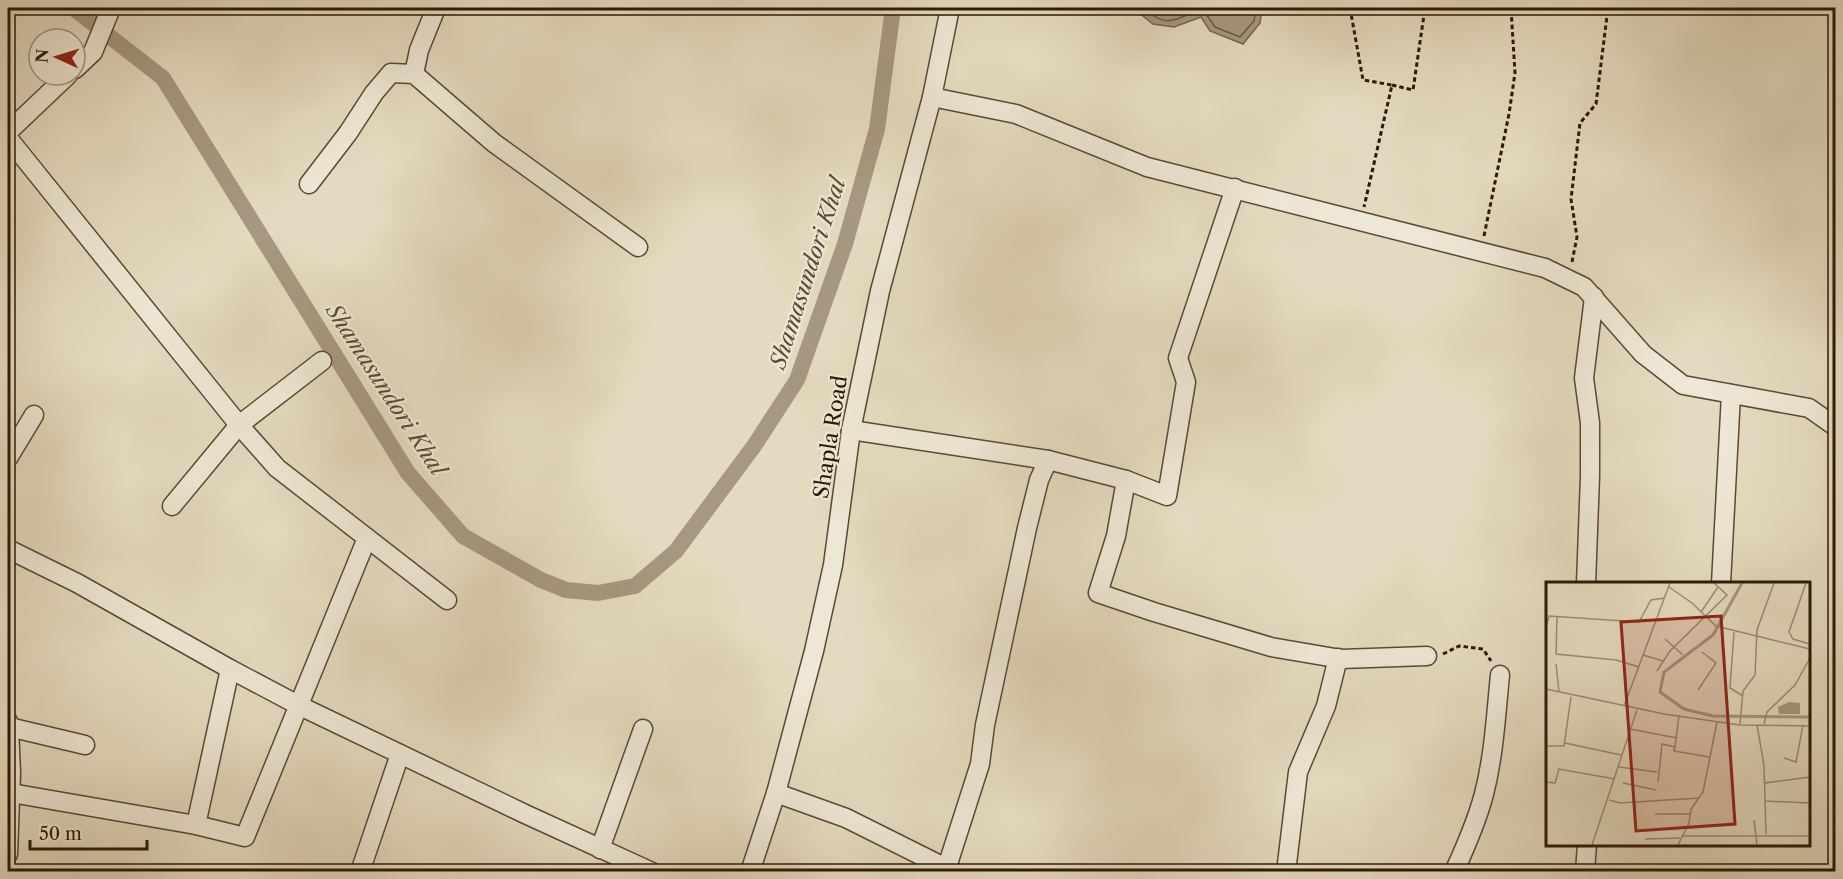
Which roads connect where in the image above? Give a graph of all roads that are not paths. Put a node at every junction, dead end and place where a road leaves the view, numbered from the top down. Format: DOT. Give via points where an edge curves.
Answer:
graph roads {
  1 [pos="111,8"];
  2 [pos="436,8"];
  3 [pos="950,8"];
  4 [pos="87,58"];
  5 [pos="414,75"];
  6 [pos="55,87"];
  7 [pos="932,97"];
  8 [pos="8,132"];
  9 [pos="8,138"];
  10 [pos="309,184"];
  11 [pos="1235,188"];
  12 [pos="638,247"];
  13 [pos="1594,297"];
  14 [pos="322,361"];
  15 [pos="1731,394"];
  16 [pos="34,415"];
  17 [pos="239,425"];
  18 [pos="1836,427"];
  19 [pos="850,430"];
  20 [pos="8,458"];
  21 [pos="1048,460"];
  22 [pos="1126,480"];
  23 [pos="172,506"];
  24 [pos="367,538"];
  25 [pos="8,549"];
  26 [pos="1586,582"];
  27 [pos="1720,582"];
  28 [pos="447,600"];
  29 [pos="1427,656"];
  30 [pos="1338,658"];
  31 [pos="230,669"];
  32 [pos="1500,675"];
  33 [pos="298,705"];
  34 [pos="8,724"];
  35 [pos="643,729"];
  36 [pos="85,745"];
  37 [pos="400,754"];
  38 [pos="10,793"];
  39 [pos="776,793"];
  40 [pos="196,825"];
  41 [pos="1587,846"];
  42 [pos="600,849"];
  43 [pos="8,854"];
  44 [pos="950,869"];
  45 [pos="360,872"];
  46 [pos="652,872"];
  47 [pos="750,872"];
  48 [pos="1286,872"];
  49 [pos="1454,872"];
  50 [pos="1585,872"];
  1 -- 4 [label="street"];
  2 -- 5 [label="street" via="419,50"];
  3 -- 7 [label="street, Shapla Road"];
  5 -- 10 [label="street" via="391,73"];
  5 -- 12 [label="street" via="495,143"];
  6 -- 8 [label="street"];
  7 -- 11 [label="street" via="1016,114 1147,166"];
  7 -- 19 [label="street, Shapla Road" via="880,291"];
  9 -- 17 [label="street"];
  11 -- 13 [label="street" via="1545,268 1584,287"];
  11 -- 22 [label="street" via="1178,358 1186,382 1167,496"];
  13 -- 15 [label="street" via="1643,354 1683,385"];
  13 -- 26 [label="street" via="1584,378 1590,423"];
  14 -- 17 [label="street"];
  15 -- 18 [label="street" via="1809,408"];
  15 -- 27 [label="street"];
  16 -- 20 [label="street"];
  17 -- 23 [label="street"];
  17 -- 24 [label="street" via="278,468"];
  19 -- 21 [label="street"];
  19 -- 39 [label="street, Shapla Road" via="833,565"];
  21 -- 22 [label="street"];
  21 -- 44 [label="street" via="1027,528 980,764"];
  22 -- 30 [label="street" via="1116,536 1098,593 1271,647"];
  24 -- 28 [label="street"];
  24 -- 33 [label="street"];
  25 -- 31 [label="street" via="78,583"];
  29 -- 30 [label="street"];
  30 -- 48 [label="street" via="1326,706 1298,772"];
  31 -- 33 [label="street"];
  31 -- 40 [label="street"];
  32 -- 49 [label="street" via="1495,735 1484,793"];
  33 -- 37 [label="street"];
  33 -- 40 [label="street" via="245,837"];
  34 -- 36 [label="street"];
  34 -- 38 [label="street"];
  35 -- 42 [label="street"];
  37 -- 42 [label="street"];
  37 -- 45 [label="street"];
  38 -- 40 [label="street"];
  38 -- 43 [label="street"];
  39 -- 44 [label="street" via="846,818"];
  39 -- 47 [label="street, Shapla Road"];
  41 -- 50 [label="street"];
  42 -- 46 [label="street"];
}
